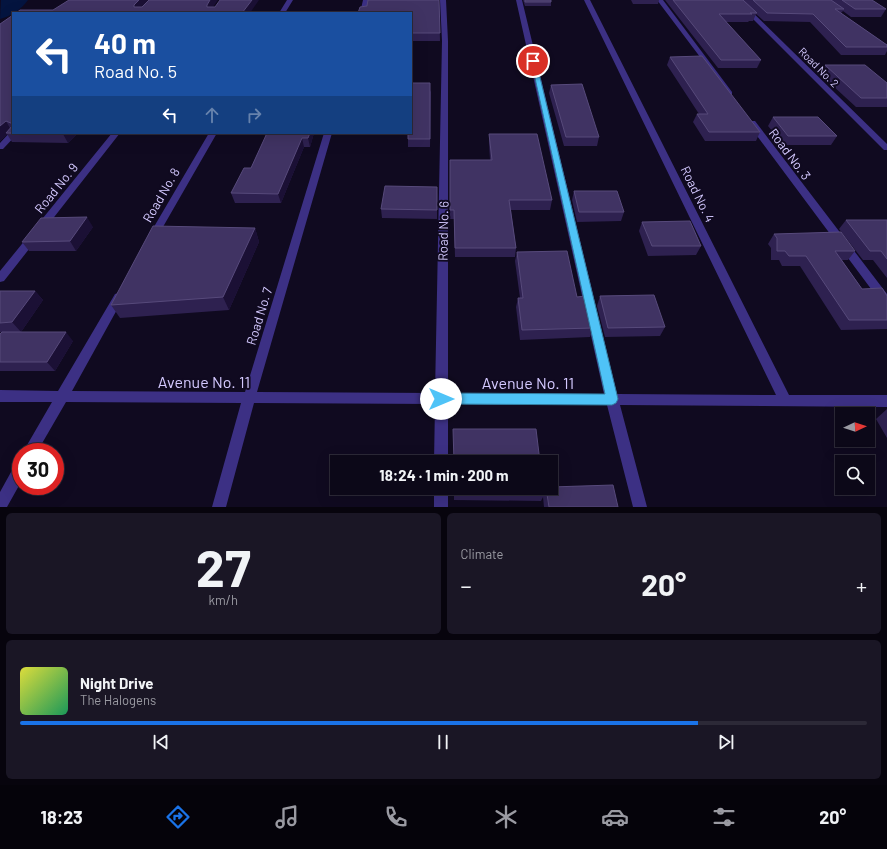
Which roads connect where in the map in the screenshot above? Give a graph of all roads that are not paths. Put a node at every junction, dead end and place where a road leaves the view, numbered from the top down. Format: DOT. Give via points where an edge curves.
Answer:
graph roads {
  1 [pos="290,0"];
  2 [pos="366,0"];
  3 [pos="443,0"];
  4 [pos="519,0"];
  5 [pos="588,0"];
  6 [pos="660,0"];
  7 [pos="737,0"];
  8 [pos="283,12"];
  9 [pos="362,12"];
  10 [pos="736,101"];
  11 [pos="745,113"];
  12 [pos="13,134"];
  13 [pos="115,134"];
  14 [pos="212,134"];
  15 [pos="328,134"];
  16 [pos="0,147"];
  17 [pos="887,148"];
  18 [pos="147,248"];
  19 [pos="0,278"];
  20 [pos="124,288"];
  21 [pos="887,302"];
  22 [pos="0,396"];
  23 [pos="61,397"];
  24 [pos="249,398"];
  25 [pos="441,399"];
  26 [pos="612,399"];
  27 [pos="785,400"];
  28 [pos="887,401"];
  29 [pos="35,443"];
  30 [pos="441,455"];
  31 [pos="12,484"];
  32 [pos="441,495"];
  33 [pos="0,506"];
  34 [pos="219,507"];
  35 [pos="441,507"];
  36 [pos="640,507"];
  1 -- 8 [label="street"];
  2 -- 9 [label="street"];
  3 -- 25 [label="street, Road No. 6" via="445,41"];
  4 -- 26 [label="street"];
  5 -- 27 [label="street, Road No. 4"];
  6 -- 10 [label="street"];
  7 -- 17 [label="street, Road No. 2"];
  11 -- 21 [label="street, Road No. 3"];
  12 -- 16 [label="street"];
  13 -- 19 [label="street, Road No. 9"];
  14 -- 18 [label="street, Road No. 8"];
  15 -- 24 [label="street, Road No. 7"];
  20 -- 23 [label="street"];
  22 -- 23 [label="street, Avenue No. 11"];
  23 -- 24 [label="street, Avenue No. 11"];
  23 -- 29 [label="street"];
  24 -- 25 [label="street, Avenue No. 11"];
  24 -- 34 [label="street, Road No. 7"];
  25 -- 26 [label="street, Avenue No. 11"];
  25 -- 30 [label="street, Road No. 6"];
  26 -- 27 [label="street, Avenue No. 11"];
  26 -- 36 [label="street"];
  27 -- 28 [label="street, Avenue No. 11"];
  31 -- 33 [label="street"];
  32 -- 35 [label="street"];
}
